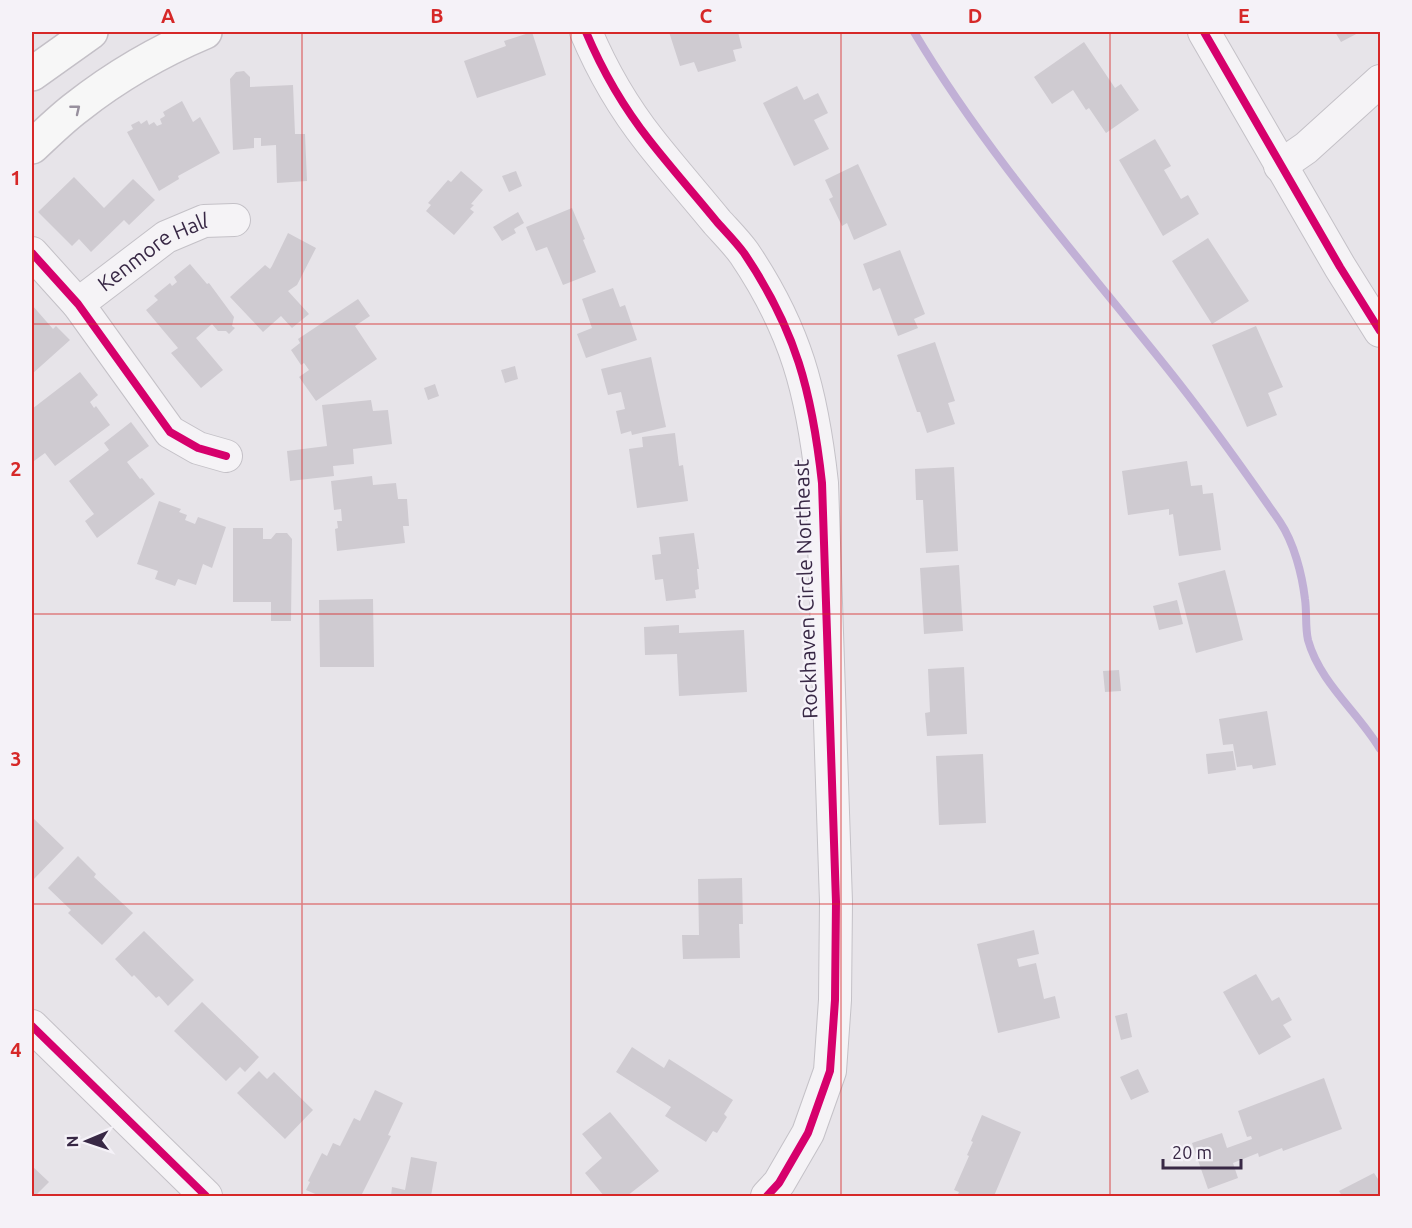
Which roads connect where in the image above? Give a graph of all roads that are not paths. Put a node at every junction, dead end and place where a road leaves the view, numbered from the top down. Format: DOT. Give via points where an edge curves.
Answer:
graph roads {
  1 [pos="67,32"];
  2 [pos="91,32"];
  3 [pos="205,32"];
  4 [pos="586,32"];
  5 [pos="1204,32"];
  6 [pos="32,48"];
  7 [pos="32,74"];
  8 [pos="1380,81"];
  9 [pos="32,147"];
  10 [pos="1280,166"];
  11 [pos="234,220"];
  12 [pos="32,253"];
  13 [pos="78,304"];
  14 [pos="1380,331"];
  15 [pos="226,456"];
  16 [pos="32,1026"];
  17 [pos="206,1197"];
  18 [pos="767,1197"];
  1 -- 6 [label="main road"];
  2 -- 7 [label="main road"];
  9 -- 3 [label="main road, one-way" via="77,107 141,64"];
  4 -- 18 [label="street, Rockhaven Circle Northeast" via="615,91 649,140 743,252 779,311 799,359 816,430 822,483 835,866 835,1000 830,1071 808,1133"];
  5 -- 10 [label="street"];
  8 -- 10 [label="street" via="1306,148"];
  10 -- 14 [label="street"];
  11 -- 13 [label="street, Kenmore Hall" via="204,221 166,237"];
  12 -- 13 [label="street"];
  13 -- 15 [label="street" via="170,432 198,448"];
  16 -- 17 [label="street"];
}
